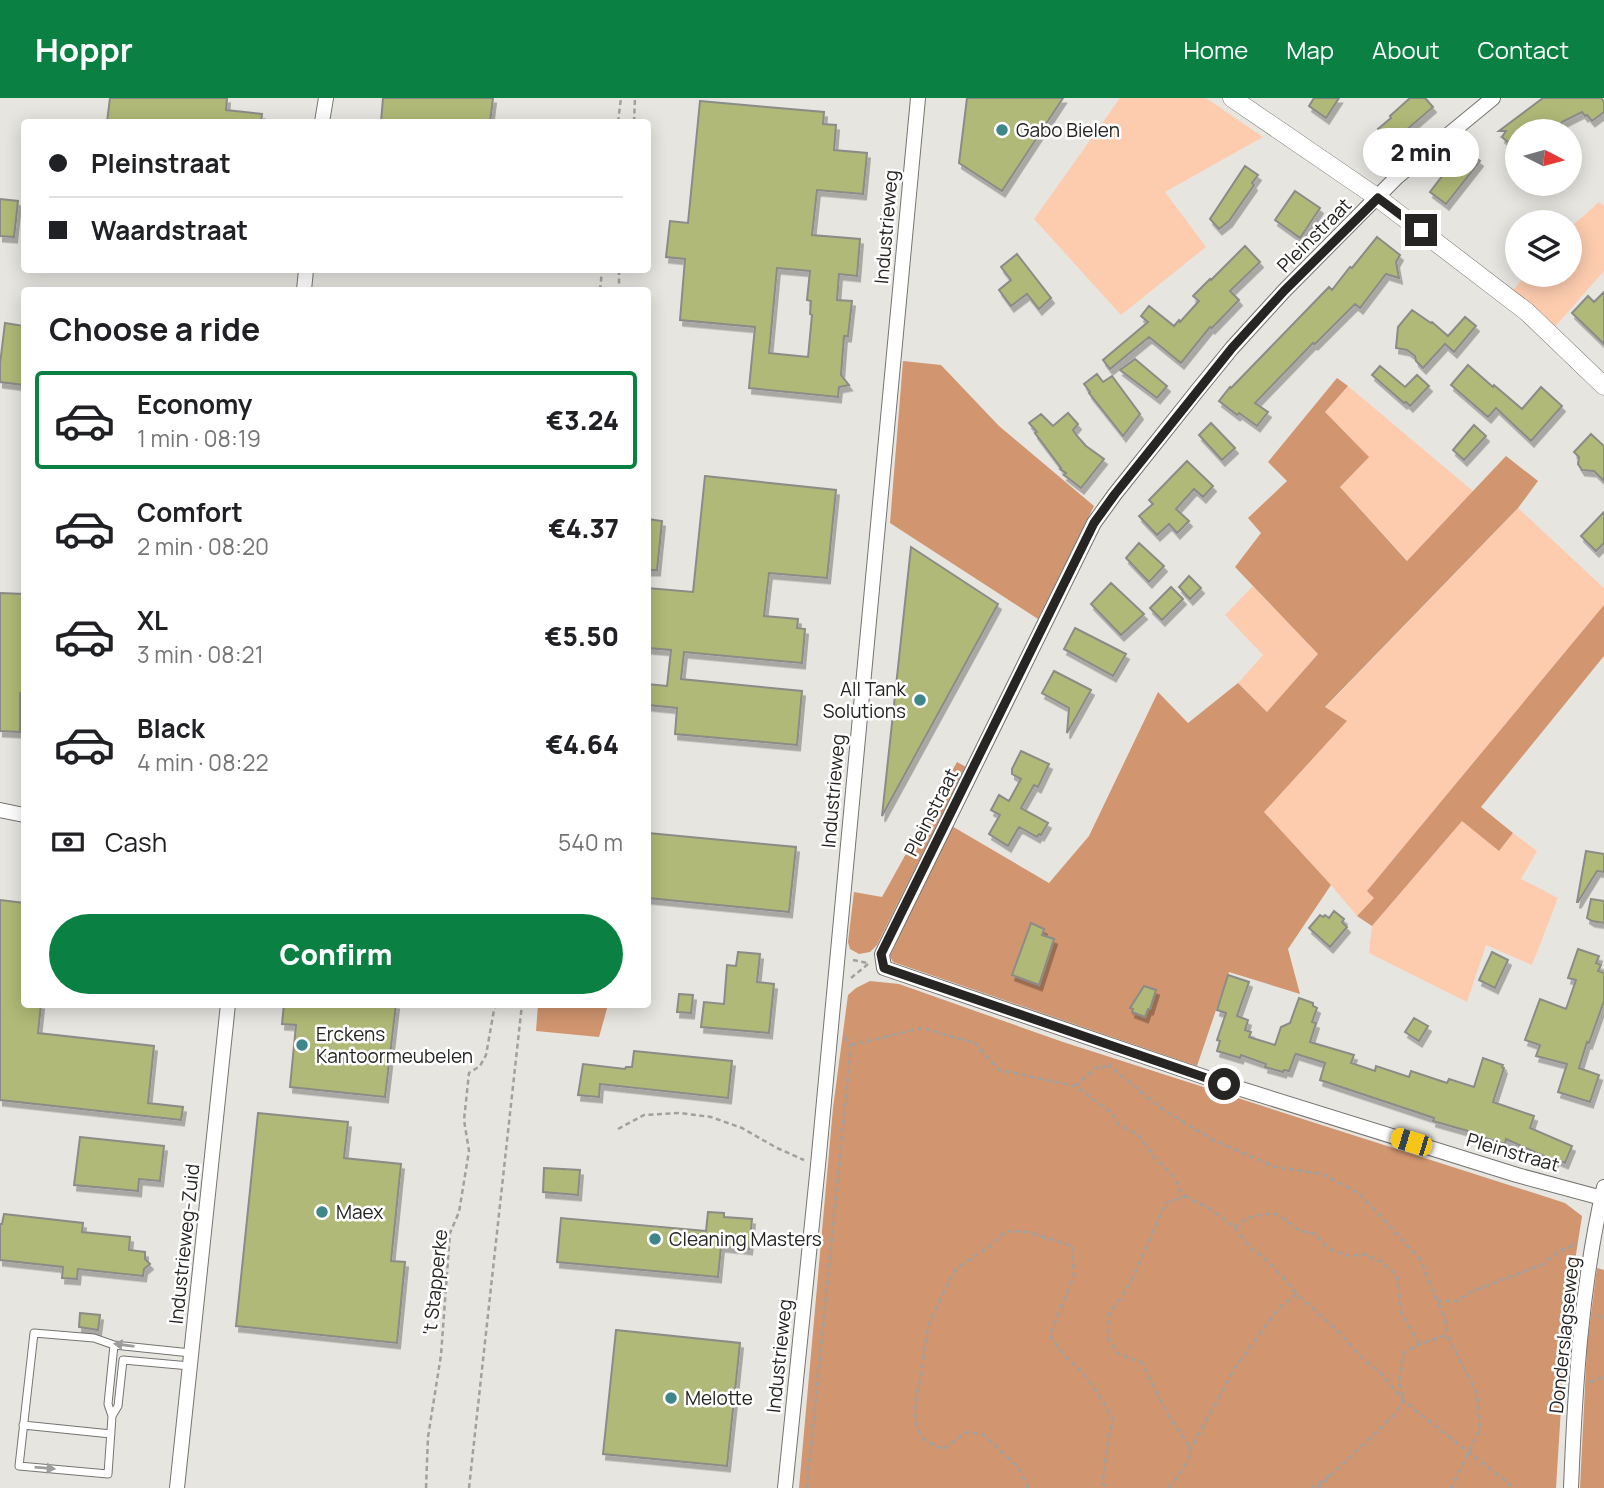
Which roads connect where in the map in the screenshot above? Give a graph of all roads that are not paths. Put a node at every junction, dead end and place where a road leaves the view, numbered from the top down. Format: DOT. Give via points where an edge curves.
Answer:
graph roads {
  1 [pos="326,98"];
  2 [pos="918,98"];
  3 [pos="1232,98"];
  4 [pos="1493,98"];
  5 [pos="322,119"];
  6 [pos="1378,198"];
  7 [pos="1604,386"];
  8 [pos="0,810"];
  9 [pos="21,814"];
  10 [pos="228,1008"];
  11 [pos="1603,1193"];
  12 [pos="114,1345"];
  13 [pos="191,1360"];
  14 [pos="112,1416"];
  15 [pos="23,1425"];
  16 [pos="111,1434"];
  17 [pos="177,1488"];
  18 [pos="785,1488"];
  19 [pos="1570,1488"];
  1 -- 5 [label="street"];
  2 -- 18 [label="street, Industrieweg"];
  3 -- 6 [label="street"];
  4 -- 6 [label="street, Pleinstraat"];
  6 -- 7 [label="street" via="1527,312"];
  6 -- 11 [label="street, Pleinstraat" via="1232,348 1094,523 883,961 1224,1084 1517,1175"];
  8 -- 9 [label="street"];
  10 -- 13 [label="street, Industrieweg-Zuid"];
  11 -- 19 [label="street, Donderslagseweg" via="1583,1307"];
  13 -- 12 [label="lane, one-way"];
  12 -- 14 [label="lane" via="108,1404"];
  12 -- 15 [label="lane" via="94,1338 34,1333"];
  13 -- 14 [label="lane" via="123,1360 118,1406"];
  13 -- 17 [label="street, Industrieweg-Zuid"];
  14 -- 16 [label="lane"];
  15 -- 16 [label="lane"];
  15 -- 16 [label="lane, one-way" via="19,1466 108,1474"];
}
